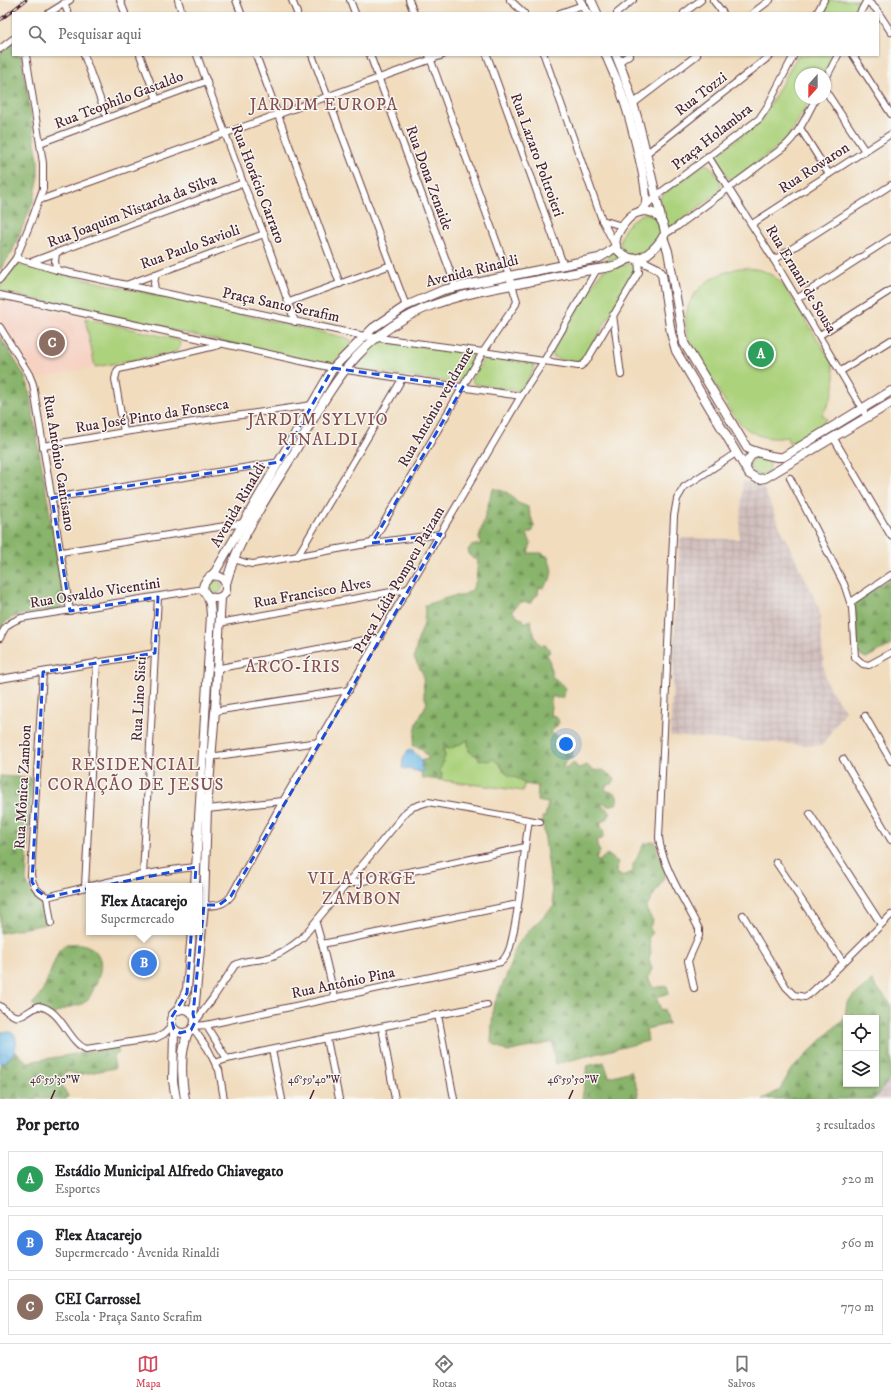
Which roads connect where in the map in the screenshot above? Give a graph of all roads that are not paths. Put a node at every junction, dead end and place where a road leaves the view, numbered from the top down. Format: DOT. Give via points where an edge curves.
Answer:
graph roads {
  1 [pos="120,0"];
  2 [pos="178,0"];
  3 [pos="236,0"];
  4 [pos="292,0"];
  5 [pos="350,0"];
  6 [pos="409,0"];
  7 [pos="510,0"];
  8 [pos="591,0"];
  9 [pos="633,0"];
  10 [pos="701,0"];
  11 [pos="713,0"];
  12 [pos="770,0"];
  13 [pos="824,0"];
  14 [pos="867,0"];
  15 [pos="67,2"];
  16 [pos="582,2"];
  17 [pos="51,12"];
  18 [pos="68,12"];
  19 [pos="124,12"];
  20 [pos="182,12"];
  21 [pos="241,12"];
  22 [pos="297,12"];
  23 [pos="355,12"];
  24 [pos="414,12"];
  25 [pos="523,12"];
  26 [pos="562,12"];
  27 [pos="587,12"];
  28 [pos="597,12"];
  29 [pos="618,12"];
  30 [pos="685,12"];
  31 [pos="722,12"];
  32 [pos="754,12"];
  33 [pos="818,12"];
  34 [pos="861,12"];
  35 [pos="878,12"];
  36 [pos="879,14"];
  37 [pos="891,32"];
  38 [pos="12,39"];
  39 [pos="0,49"];
  40 [pos="26,56"];
  41 [pos="84,56"];
  42 [pos="140,56"];
  43 [pos="198,56"];
  44 [pos="256,56"];
  45 [pos="312,56"];
  46 [pos="370,56"];
  47 [pos="487,56"];
  48 [pos="544,56"];
  49 [pos="606,56"];
  50 [pos="697,56"];
  51 [pos="770,56"];
  52 [pos="793,56"];
  53 [pos="837,56"];
  54 [pos="853,56"];
  55 [pos="429,57"];
  56 [pos="618,59"];
  57 [pos="831,68"];
  58 [pos="379,78"];
  59 [pos="207,81"];
  60 [pos="327,97"];
  61 [pos="831,99"];
  62 [pos="157,100"];
  63 [pos="634,103"];
  64 [pos="813,104"];
  65 [pos="891,114"];
  66 [pos="277,115"];
  67 [pos="107,118"];
  68 [pos="800,128"];
  69 [pos="225,133"];
  70 [pos="891,134"];
  71 [pos="40,143"];
  72 [pos="865,151"];
  73 [pos="647,153"];
  74 [pos="708,156"];
  75 [pos="829,174"];
  76 [pos="243,183"];
  77 [pos="891,185"];
  78 [pos="729,187"];
  79 [pos="656,196"];
  80 [pos="40,200"];
  81 [pos="642,210"];
  82 [pos="661,218"];
  83 [pos="602,220"];
  84 [pos="752,224"];
  85 [pos="622,226"];
  86 [pos="264,234"];
  87 [pos="664,236"];
  88 [pos="891,238"];
  89 [pos="616,246"];
  90 [pos="56,253"];
  91 [pos="16,258"];
  92 [pos="629,259"];
  93 [pos="638,259"];
  94 [pos="774,260"];
  95 [pos="31,262"];
  96 [pos="563,264"];
  97 [pos="391,265"];
  98 [pos="597,269"];
  99 [pos="57,270"];
  100 [pos="156,274"];
  101 [pos="509,276"];
  102 [pos="0,279"];
  103 [pos="340,284"];
  104 [pos="126,285"];
  105 [pos="511,285"];
  106 [pos="456,287"];
  107 [pos="155,290"];
  108 [pos="891,290"];
  109 [pos="0,295"];
  110 [pos="798,298"];
  111 [pos="289,302"];
  112 [pos="406,306"];
  113 [pos="613,315"];
  114 [pos="295,322"];
  115 [pos="0,327"];
  116 [pos="820,335"];
  117 [pos="364,336"];
  118 [pos="376,337"];
  119 [pos="891,340"];
  120 [pos="221,344"];
  121 [pos="483,352"];
  122 [pos="544,361"];
  123 [pos="333,368"];
  124 [pos="345,370"];
  125 [pos="841,371"];
  126 [pos="621,375"];
  127 [pos="402,379"];
  128 [pos="463,387"];
  129 [pos="891,391"];
  130 [pos="521,396"];
  131 [pos="891,403"];
  132 [pos="312,405"];
  133 [pos="862,409"];
  134 [pos="867,418"];
  135 [pos="124,432"];
  136 [pos="833,437"];
  137 [pos="43,446"];
  138 [pos="756,452"];
  139 [pos="736,453"];
  140 [pos="770,456"];
  141 [pos="280,462"];
  142 [pos="746,469"];
  143 [pos="770,475"];
  144 [pos="790,478"];
  145 [pos="52,498"];
  146 [pos="244,523"];
  147 [pos="441,534"];
  148 [pos="891,536"];
  149 [pos="372,543"];
  150 [pos="61,552"];
  151 [pos="297,557"];
  152 [pos="234,559"];
  153 [pos="891,575"];
  154 [pos="210,576"];
  155 [pos="226,584"];
  156 [pos="408,589"];
  157 [pos="205,592"];
  158 [pos="158,597"];
  159 [pos="221,597"];
  160 [pos="851,602"];
  161 [pos="70,611"];
  162 [pos="219,623"];
  163 [pos="380,637"];
  164 [pos="0,638"];
  165 [pos="155,652"];
  166 [pos="891,653"];
  167 [pos="96,662"];
  168 [pos="217,668"];
  169 [pos="209,670"];
  170 [pos="43,672"];
  171 [pos="0,679"];
  172 [pos="349,690"];
  173 [pos="215,711"];
  174 [pos="865,716"];
  175 [pos="319,742"];
  176 [pos="211,756"];
  177 [pos="843,759"];
  178 [pos="203,761"];
  179 [pos="891,761"];
  180 [pos="284,801"];
  181 [pos="207,809"];
  182 [pos="810,814"];
  183 [pos="529,820"];
  184 [pos="540,822"];
  185 [pos="891,840"];
  186 [pos="525,847"];
  187 [pos="776,862"];
  188 [pos="196,867"];
  189 [pos="143,875"];
  190 [pos="101,883"];
  191 [pos="195,883"];
  192 [pos="348,884"];
  193 [pos="85,886"];
  194 [pos="202,888"];
  195 [pos="47,897"];
  196 [pos="202,904"];
  197 [pos="518,904"];
  198 [pos="743,915"];
  199 [pos="891,915"];
  200 [pos="51,922"];
  201 [pos="316,923"];
  202 [pos="882,924"];
  203 [pos="192,935"];
  204 [pos="199,935"];
  205 [pos="322,944"];
  206 [pos="843,962"];
  207 [pos="694,988"];
  208 [pos="335,998"];
  209 [pos="487,1005"];
  210 [pos="0,1006"];
  211 [pos="178,1010"];
  212 [pos="438,1015"];
  213 [pos="192,1024"];
  214 [pos="206,1025"];
  215 [pos="173,1027"];
  216 [pos="382,1028"];
  217 [pos="327,1039"];
  218 [pos="272,1050"];
  219 [pos="227,1059"];
  220 [pos="215,1063"];
  221 [pos="176,1099"];
  222 [pos="185,1099"];
  223 [pos="224,1099"];
  224 [pos="282,1099"];
  225 [pos="339,1099"];
  226 [pos="395,1099"];
  227 [pos="454,1099"];
  1 -- 19 [label="street"];
  2 -- 20 [label="street"];
  3 -- 21 [label="street"];
  4 -- 22 [label="street"];
  5 -- 23 [label="street"];
  6 -- 24 [label="street"];
  7 -- 25 [label="street"];
  8 -- 28 [label="main road"];
  9 -- 29 [label="street"];
  10 -- 30 [label="street"];
  11 -- 31 [label="street"];
  12 -- 32 [label="street"];
  13 -- 33 [label="street"];
  14 -- 34 [label="street"];
  14 -- 35 [label="street"];
  15 -- 17 [label="street"];
  15 -- 18 [label="street"];
  16 -- 26 [label="street"];
  16 -- 27 [label="main road"];
  36 -- 37 [label="street"];
  38 -- 39 [label="street"];
  40 -- 71 [label="street"];
  41 -- 67 [label="street"];
  42 -- 62 [label="street"];
  43 -- 59 [label="street, Rua Horácio Carraro"];
  44 -- 66 [label="street"];
  45 -- 60 [label="street"];
  46 -- 58 [label="street, Rua Dona Zenaide"];
  47 -- 96 [label="street, Rua Lazaro Poltroieri"];
  48 -- 83 [label="street"];
  49 -- 81 [label="main road" via="628,112 646,194 646,203"];
  50 -- 63 [label="street"];
  51 -- 73 [label="street, Rua Tozzi"];
  52 -- 74 [label="street, Praça Holambra" via="759,119"];
  53 -- 57 [label="street"];
  54 -- 65 [label="street"];
  55 -- 58 [label="street"];
  55 -- 101 [label="street, Rua Antônio vendrame"];
  56 -- 63 [label="main road"];
  58 -- 60 [label="street"];
  58 -- 106 [label="street, Rua Dona Zenaide"];
  59 -- 62 [label="street, Rua Teophilo Gastaldo"];
  59 -- 69 [label="street, Rua Horácio Carraro"];
  60 -- 66 [label="street"];
  60 -- 97 [label="street"];
  61 -- 72 [label="street"];
  62 -- 67 [label="street, Rua Teophilo Gastaldo"];
  63 -- 73 [label="main road"];
  64 -- 68 [label="street"];
  66 -- 69 [label="street"];
  66 -- 103 [label="street"];
  67 -- 71 [label="street, Rua Teophilo Gastaldo"];
  68 -- 75 [label="street"];
  68 -- 78 [label="street" via="791,142"];
  69 -- 76 [label="street, Rua Horácio Carraro"];
  69 -- 80 [label="street"];
  70 -- 72 [label="street, Rua Rowaron"];
  71 -- 80 [label="street" via="43,163 43,189"];
  72 -- 75 [label="street, Rua Rowaron"];
  73 -- 79 [label="main road"];
  74 -- 78 [label="street, Rua Ernani de Sousa"];
  74 -- 79 [label="street, Praça Holambra"];
  75 -- 84 [label="street, Rua Rowaron"];
  76 -- 86 [label="street, Rua Horácio Carraro"];
  76 -- 90 [label="street, Rua Joaquim Nistarda da Silva"];
  77 -- 94 [label="street"];
  78 -- 84 [label="street, Rua Ernani de Sousa"];
  78 -- 87 [label="street"];
  79 -- 81 [label="street, Praça Holambra"];
  79 -- 82 [label="main road"];
  80 -- 91 [label="street"];
  81 -- 82 [label="main road" via="655,213"];
  81 -- 85 [label="main road"];
  82 -- 87 [label="main road"];
  83 -- 85 [label="street"];
  83 -- 89 [label="street"];
  84 -- 94 [label="street, Rua Ernani de Sousa"];
  85 -- 89 [label="main road"];
  86 -- 100 [label="street, Rua Paulo Savioli"];
  86 -- 111 [label="street, Rua Horácio Carraro"];
  87 -- 93 [label="main road" via="647,255"];
  87 -- 138 [label="main road" via="684,343 743,444"];
  88 -- 110 [label="street"];
  89 -- 92 [label="main road"];
  89 -- 96 [label="main road, Avenida Rinaldi" via="599,258"];
  90 -- 95 [label="street, Rua Joaquim Nistarda da Silva"];
  90 -- 99 [label="street"];
  91 -- 95 [label="street, Praça Santo Serafim"];
  91 -- 102 [label="street"];
  92 -- 93 [label="main road, Avenida Rinaldi"];
  92 -- 98 [label="main road, Avenida Rinaldi" via="617,265"];
  93 -- 113 [label="street" via="639,272"];
  93 -- 139 [label="main road" via="658,269 662,274 674,347"];
  94 -- 110 [label="street, Rua Ernani de Sousa"];
  95 -- 99 [label="street, Praça Santo Serafim"];
  96 -- 101 [label="main road, Avenida Rinaldi"];
  97 -- 103 [label="street"];
  97 -- 112 [label="street"];
  98 -- 105 [label="main road, Avenida Rinaldi"];
  98 -- 122 [label="street, Praça Lídia Pompeu Paizam"];
  99 -- 104 [label="street, Praça Santo Serafim"];
  100 -- 104 [label="street, Rua Paulo Savioli"];
  100 -- 107 [label="street"];
  101 -- 105 [label="street, Rua Antônio vendrame"];
  101 -- 106 [label="main road, Avenida Rinaldi"];
  103 -- 111 [label="street"];
  104 -- 107 [label="street, Praça Santo Serafim"];
  105 -- 118 [label="main road, Avenida Rinaldi" via="434,303 404,318"];
  105 -- 121 [label="street, Rua Antônio vendrame" via="515,306"];
  106 -- 112 [label="main road, Avenida Rinaldi" via="429,295"];
  107 -- 114 [label="street, Praça Santo Serafim"];
  108 -- 116 [label="street"];
  109 -- 120 [label="street"];
  110 -- 116 [label="street, Rua Ernani de Sousa"];
  111 -- 114 [label="street, Rua Horácio Carraro"];
  112 -- 117 [label="main road, Avenida Rinaldi"];
  113 -- 122 [label="street, Praça Santo Serafim" via="584,364 578,366"];
  113 -- 126 [label="street"];
  114 -- 117 [label="street, Praça Santo Serafim"];
  115 -- 137 [label="street, Rua Antônio Cantisano" via="33,384"];
  116 -- 125 [label="street, Rua Ernani de Sousa"];
  117 -- 118 [label="street, Praça Santo Serafim"];
  117 -- 123 [label="main road, Avenida Rinaldi"];
  118 -- 121 [label="street, Praça Santo Serafim"];
  118 -- 124 [label="main road, Avenida Rinaldi"];
  119 -- 125 [label="street"];
  120 -- 123 [label="street"];
  120 -- 135 [label="street" via="119,369 115,379"];
  121 -- 122 [label="street, Praça Santo Serafim"];
  121 -- 128 [label="street, Rua Antônio vendrame"];
  122 -- 130 [label="street, Praça Lídia Pompeu Paizam"];
  123 -- 124 [label="street"];
  123 -- 132 [label="main road, Avenida Rinaldi"];
  124 -- 127 [label="street"];
  124 -- 152 [label="main road, Avenida Rinaldi" via="253,522"];
  125 -- 133 [label="street, Rua Ernani de Sousa"];
  127 -- 128 [label="street"];
  127 -- 151 [label="street"];
  128 -- 130 [label="street"];
  128 -- 149 [label="street, Rua Antônio vendrame"];
  129 -- 133 [label="main road"];
  130 -- 147 [label="street, Praça Lídia Pompeu Paizam"];
  131 -- 134 [label="main road"];
  132 -- 135 [label="street, Rua José Pinto da Fonseca"];
  132 -- 141 [label="main road, Avenida Rinaldi"];
  133 -- 134 [label="street, Rua Ernani de Sousa"];
  133 -- 140 [label="main road" via="783,457"];
  134 -- 136 [label="main road"];
  135 -- 137 [label="street, Rua José Pinto da Fonseca"];
  136 -- 143 [label="main road"];
  136 -- 148 [label="street"];
  137 -- 145 [label="street, Rua Antônio Cantisano"];
  138 -- 140 [label="main road"];
  138 -- 142 [label="main road" via="746,462"];
  139 -- 142 [label="main road"];
  139 -- 207 [label="street" via="684,487 677,499 674,516 659,838 666,865 699,929 699,936 688,961"];
  140 -- 143 [label="main road" via="773,467"];
  141 -- 145 [label="street"];
  141 -- 146 [label="main road, Avenida Rinaldi"];
  142 -- 143 [label="main road" via="756,478"];
  144 -- 160 [label="street"];
  145 -- 150 [label="street, Rua Antônio Cantisano"];
  146 -- 150 [label="street"];
  146 -- 154 [label="main road, Avenida Rinaldi" via="215,572"];
  147 -- 149 [label="street"];
  147 -- 156 [label="street, Praça Lídia Pompeu Paizam"];
  149 -- 151 [label="street"];
  150 -- 161 [label="street, Rua Antônio Cantisano"];
  151 -- 152 [label="street" via="253,564"];
  152 -- 155 [label="main road, Avenida Rinaldi"];
  153 -- 160 [label="street"];
  154 -- 155 [label="main road" via="222,578"];
  154 -- 157 [label="main road" via="205,582"];
  155 -- 159 [label="main road" via="226,591"];
  156 -- 162 [label="street, Rua Francisco Alves"];
  156 -- 163 [label="street, Praça Lídia Pompeu Paizam"];
  157 -- 158 [label="street, Rua Osvaldo Vicentini"];
  157 -- 159 [label="main road" via="214,598"];
  157 -- 169 [label="main road" via="211,615"];
  158 -- 161 [label="street, Rua Osvaldo Vicentini"];
  158 -- 165 [label="street, Rua Lino Sisti"];
  159 -- 162 [label="main road"];
  160 -- 166 [label="street" via="855,656 863,664 869,665"];
  161 -- 164 [label="street, Rua Osvaldo Vicentini" via="12,621 6,626"];
  162 -- 168 [label="main road"];
  163 -- 168 [label="street"];
  163 -- 172 [label="street, Praça Lídia Pompeu Paizam"];
  165 -- 167 [label="street"];
  165 -- 189 [label="street, Rua Lino Sisti"];
  167 -- 170 [label="street"];
  167 -- 193 [label="street"];
  168 -- 169 [label="street"];
  168 -- 173 [label="main road"];
  169 -- 178 [label="main road"];
  170 -- 171 [label="street"];
  170 -- 195 [label="street, Rua Mônica Zambon" via="31,875 34,887"];
  172 -- 173 [label="street"];
  172 -- 175 [label="street, Praça Lídia Pompeu Paizam"];
  173 -- 176 [label="main road"];
  174 -- 179 [label="street"];
  175 -- 176 [label="street"];
  175 -- 180 [label="street, Praça Lídia Pompeu Paizam"];
  176 -- 178 [label="street"];
  176 -- 181 [label="main road"];
  177 -- 185 [label="street"];
  178 -- 188 [label="main road"];
  180 -- 181 [label="street"];
  180 -- 196 [label="street, Praça Lídia Pompeu Paizam" via="229,899 212,907"];
  181 -- 194 [label="main road"];
  182 -- 202 [label="street"];
  183 -- 184 [label="street"];
  183 -- 186 [label="street"];
  183 -- 192 [label="street" via="428,802 420,804 407,812"];
  186 -- 192 [label="street"];
  186 -- 197 [label="street"];
  187 -- 206 [label="street"];
  188 -- 189 [label="street"];
  188 -- 191 [label="main road"];
  189 -- 190 [label="street"];
  192 -- 201 [label="street"];
  193 -- 195 [label="street"];
  195 -- 200 [label="street"];
  197 -- 205 [label="street"];
  197 -- 208 [label="street, Rua Antônio Pina" via="510,947 505,959 497,963"];
  198 -- 206 [label="street" via="786,987 794,995 805,997 811,993"];
  199 -- 202 [label="street"];
  201 -- 205 [label="street"];
  201 -- 213 [label="street" via="290,948 263,959 235,965"];
  202 -- 206 [label="street"];
  203 -- 211 [label="main road" via="188,989"];
  204 -- 213 [label="main road" via="196,1003"];
  205 -- 208 [label="street"];
  208 -- 214 [label="street, Rua Antônio Pina"];
  209 -- 212 [label="street"];
  210 -- 215 [label="street" via="15,1017 38,1006 48,1008 81,1046 86,1048 156,1038"];
  211 -- 213 [label="main road" via="186,1010"];
  211 -- 215 [label="main road" via="171,1018"];
  212 -- 216 [label="street"];
  212 -- 227 [label="street"];
  213 -- 214 [label="street, Rua Antônio Pina"];
  213 -- 215 [label="main road" via="180,1033"];
  213 -- 220 [label="street"];
  213 -- 222 [label="main road" via="182,1054"];
  214 -- 219 [label="street"];
  215 -- 221 [label="main road" via="173,1081"];
  216 -- 217 [label="street"];
  216 -- 226 [label="street"];
  217 -- 218 [label="street"];
  217 -- 225 [label="street"];
  218 -- 219 [label="street"];
  218 -- 224 [label="street"];
  219 -- 220 [label="street"];
  220 -- 223 [label="street" via="219,1070"];
}
